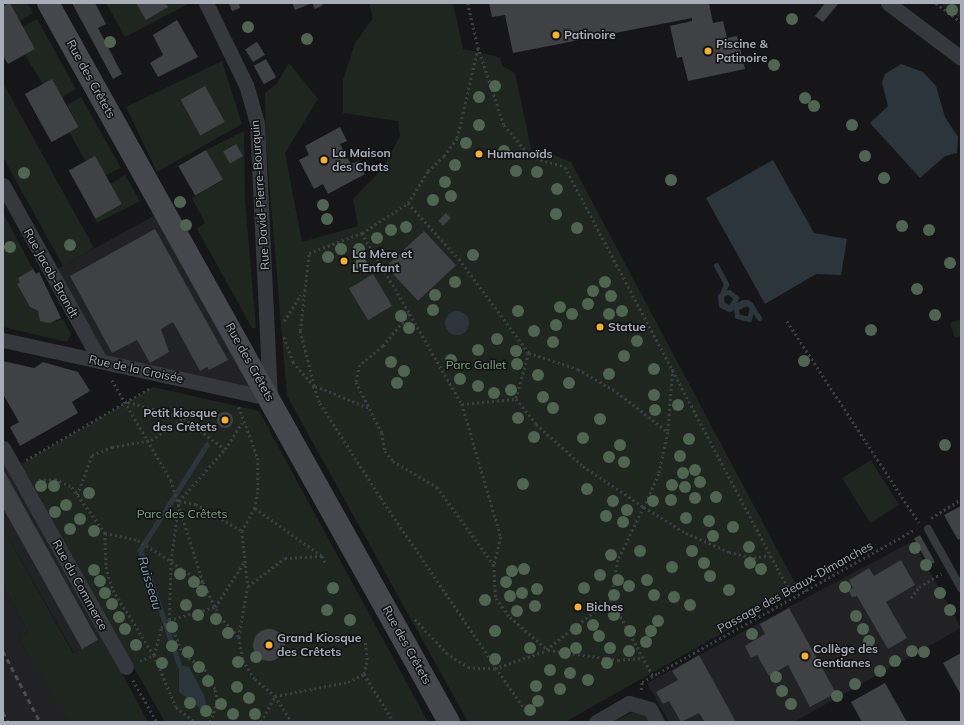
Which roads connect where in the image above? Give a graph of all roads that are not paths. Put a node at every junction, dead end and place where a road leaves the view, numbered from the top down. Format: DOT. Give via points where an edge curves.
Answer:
graph roads {
  1 [pos="48,3"];
  2 [pos="206,3"];
  3 [pos="888,3"];
  4 [pos="961,58"];
  5 [pos="3,186"];
  6 [pos="3,340"];
  7 [pos="100,362"];
  8 [pos="270,398"];
  9 [pos="3,448"];
  10 [pos="925,528"];
  11 [pos="961,588"];
  12 [pos="126,667"];
  13 [pos="449,722"];
  14 [pos="596,722"];
  15 [pos="657,722"];
  1 -- 8 [label="street, Rue des Crêtets"];
  2 -- 8 [label="street, Rue David-Pierre-Bourquin" via="246,85 257,124"];
  3 -- 4 [label="street"];
  5 -- 7 [label="street, Rue Jacob-Brandt"];
  6 -- 7 [label="street, Rue de la Croisée"];
  7 -- 8 [label="street, Rue de la Croisée"];
  8 -- 13 [label="street, Rue des Crêtets"];
  9 -- 12 [label="street, Rue du Commerce"];
  10 -- 11 [label="lane"];
  14 -- 15 [label="street" via="629,704 650,709"];
}
